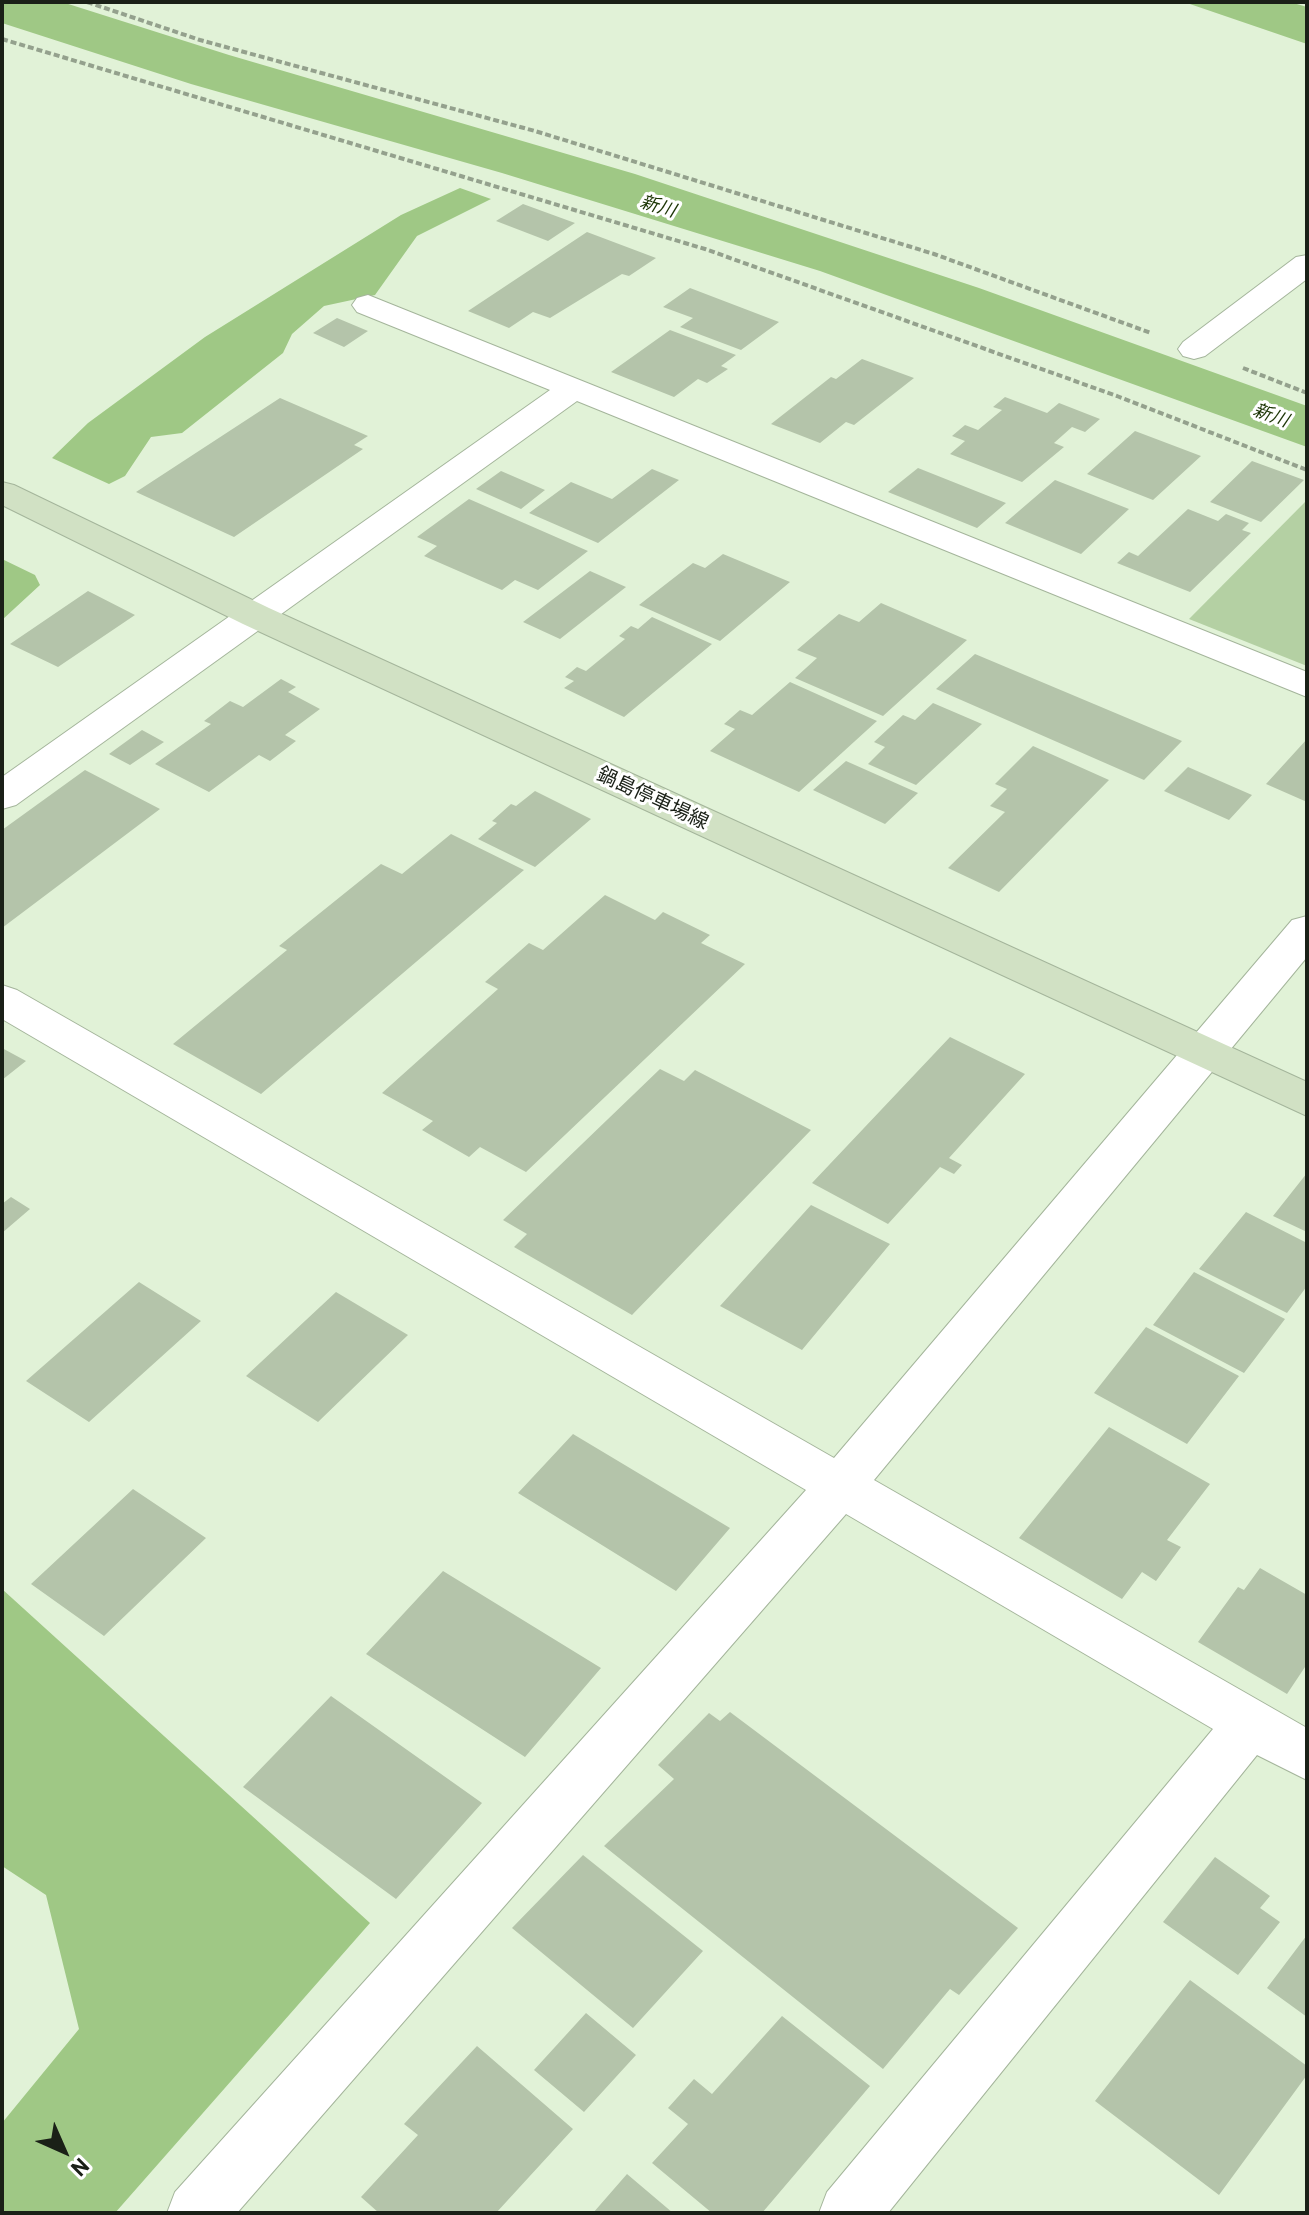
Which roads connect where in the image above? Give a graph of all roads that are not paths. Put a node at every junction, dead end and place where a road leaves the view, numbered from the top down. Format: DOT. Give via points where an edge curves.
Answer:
graph roads {
  1 [pos="1307,264"];
  2 [pos="368,305"];
  3 [pos="1194,349"];
  4 [pos="573,389"];
  5 [pos="2,492"];
  6 [pos="256,616"];
  7 [pos="1307,685"];
  8 [pos="2,796"];
  9 [pos="1307,930"];
  10 [pos="2,1000"];
  11 [pos="1203,1050"];
  12 [pos="1307,1100"];
  13 [pos="841,1485"];
  14 [pos="1251,1723"];
  15 [pos="1307,1756"];
  16 [pos="214,2207"];
  17 [pos="849,2213"];
  1 -- 3 [label="street"];
  2 -- 4 [label="street"];
  4 -- 6 [label="street"];
  4 -- 7 [label="street"];
  5 -- 6 [label="main road, 鍋島停車場線"];
  6 -- 8 [label="street"];
  6 -- 11 [label="main road, 鍋島停車場線"];
  9 -- 11 [label="street"];
  10 -- 13 [label="street"];
  11 -- 12 [label="main road, 鍋島停車場線"];
  11 -- 13 [label="street"];
  13 -- 14 [label="street"];
  13 -- 16 [label="street"];
  14 -- 15 [label="street"];
  14 -- 17 [label="street"];
}
